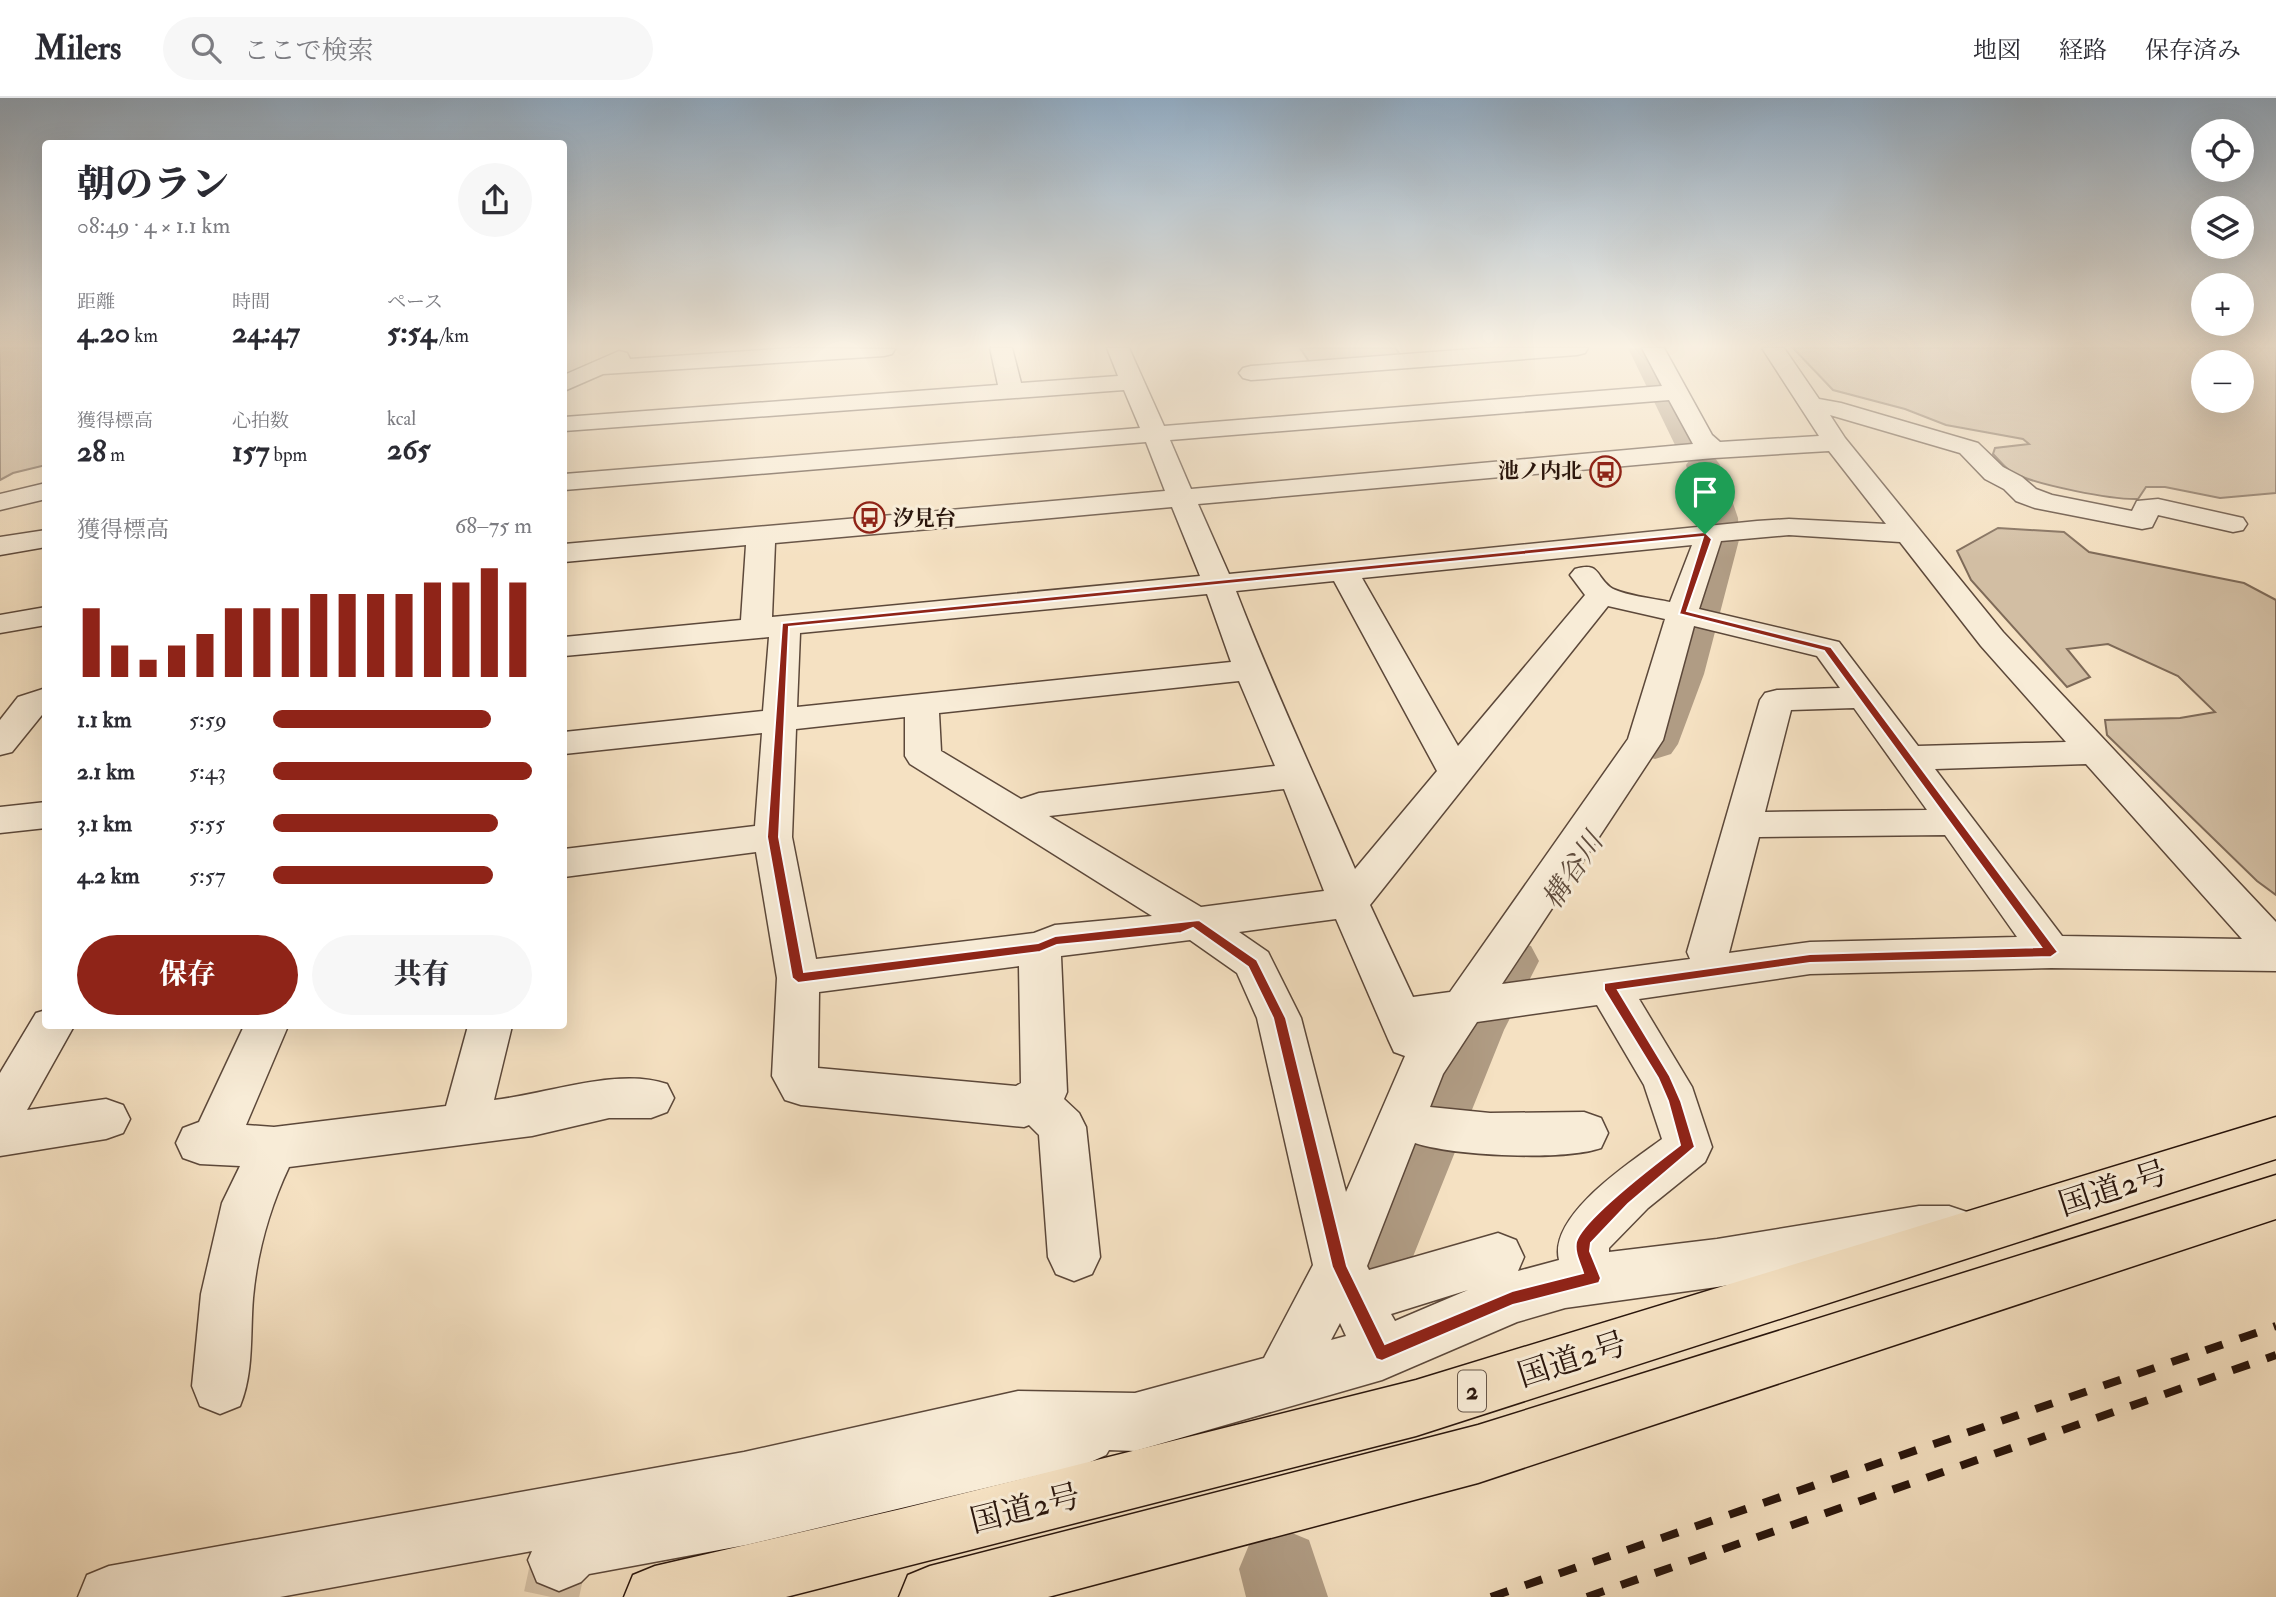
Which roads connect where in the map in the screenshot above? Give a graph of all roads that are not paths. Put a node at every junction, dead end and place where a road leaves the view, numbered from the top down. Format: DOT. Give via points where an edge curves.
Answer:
graph roads {
  1 [pos="761,418"];
  2 [pos="812,418"];
  3 [pos="855,418"];
  4 [pos="890,418"];
  5 [pos="924,418"];
  6 [pos="1148,418"];
  7 [pos="1194,418"];
  8 [pos="1687,418"];
  9 [pos="1820,418"];
  10 [pos="1866,418"];
  11 [pos="567,425"];
  12 [pos="891,428"];
  13 [pos="1155,434"];
  14 [pos="1836,443"];
  15 [pos="637,447"];
  16 [pos="1714,450"];
  17 [pos="811,461"];
  18 [pos="567,481"];
  19 [pos="42,492"];
  20 [pos="1181,498"];
  21 [pos="0,502"];
  22 [pos="2233,524"];
  23 [pos="1716,533"];
  24 [pos="1906,534"];
  25 [pos="761,536"];
  26 [pos="42,539"];
  27 [pos="0,546"];
  28 [pos="1564,550"];
  29 [pos="567,553"];
  30 [pos="1343,571"];
  31 [pos="1218,583"];
  32 [pos="1601,595"];
  33 [pos="1692,615"];
  34 [pos="42,617"];
  35 [pos="0,624"];
  36 [pos="770,626"];
  37 [pos="567,647"];
  38 [pos="1250,670"];
  39 [pos="1863,698"];
  40 [pos="42,700"];
  41 [pos="922,703"];
  42 [pos="780,720"];
  43 [pos="567,743"];
  44 [pos="0,744"];
  45 [pos="2094,752"];
  46 [pos="1910,758"];
  47 [pos="1456,773"];
  48 [pos="1296,776"];
  49 [pos="42,815"];
  50 [pos="1021,815"];
  51 [pos="0,820"];
  52 [pos="1745,821"];
  53 [pos="1955,822"];
  54 [pos="773,837"];
  55 [pos="567,863"];
  56 [pos="1349,903"];
  57 [pos="1195,923"];
  58 [pos="1040,948"];
  59 [pos="2276,949"];
  60 [pos="2051,952"];
  61 [pos="2276,955"];
  62 [pos="1717,972"];
  63 [pos="798,978"];
  64 [pos="1609,987"];
  65 [pos="1480,1004"];
  66 [pos="1399,1016"];
  67 [pos="50,1029"];
  68 [pos="265,1029"];
  69 [pos="489,1029"];
  70 [pos="1423,1066"];
  71 [pos="651,1098"];
  72 [pos="1034,1100"];
  73 [pos="0,1114"];
  74 [pos="106,1119"];
  75 [pos="465,1123"];
  76 [pos="1419,1124"];
  77 [pos="1584,1133"];
  78 [pos="0,1135"];
  79 [pos="2276,1138"];
  80 [pos="234,1144"];
  81 [pos="2276,1197"];
  82 [pos="1984,1229"];
  83 [pos="1074,1257"];
  84 [pos="1498,1257"];
  85 [pos="1593,1278"];
  86 [pos="1348,1283"];
  87 [pos="1382,1353"];
  88 [pos="1281,1384"];
  89 [pos="220,1385"];
  90 [pos="1135,1422"];
  91 [pos="559,1560"];
  92 [pos="109,1597"];
  93 [pos="655,1597"];
  94 [pos="930,1597"];
  1 -- 15 [label="street"];
  2 -- 17 [label="street"];
  3 -- 12 [label="street"];
  4 -- 12 [label="street"];
  5 -- 12 [label="street"];
  6 -- 13 [label="street"];
  7 -- 13 [label="street"];
  8 -- 16 [label="street"];
  9 -- 14 [label="street"];
  10 -- 22 [label="street" via="1969,448 1994,473 2045,502 2142,521 2147,507 2158,507"];
  11 -- 15 [label="street"];
  12 -- 13 [label="street"];
  12 -- 17 [label="street"];
  13 -- 20 [label="street"];
  14 -- 16 [label="street"];
  14 -- 24 [label="street"];
  15 -- 17 [label="street"];
  15 -- 18 [label="street"];
  16 -- 20 [label="street"];
  19 -- 21 [label="street"];
  20 -- 25 [label="street"];
  20 -- 31 [label="street"];
  23 -- 24 [label="street" via="1789,527"];
  23 -- 28 [label="street"];
  23 -- 33 [label="street" via="1708,539"];
  24 -- 45 [label="street"];
  25 -- 29 [label="street"];
  25 -- 36 [label="street"];
  26 -- 27 [label="street"];
  28 -- 30 [label="street"];
  28 -- 32 [label="street"];
  30 -- 31 [label="street"];
  30 -- 47 [label="street"];
  31 -- 36 [label="street"];
  31 -- 38 [label="street"];
  32 -- 33 [label="street"];
  32 -- 47 [label="street"];
  33 -- 39 [label="street" via="1828,649"];
  33 -- 65 [label="street" via="1645,740"];
  34 -- 35 [label="street"];
  36 -- 37 [label="street"];
  36 -- 42 [label="street"];
  38 -- 41 [label="street"];
  38 -- 48 [label="street"];
  39 -- 46 [label="street"];
  39 -- 52 [label="street" via="1777,700"];
  40 -- 44 [label="street" via="30,704"];
  41 -- 42 [label="street"];
  41 -- 50 [label="street" via="923,756"];
  42 -- 43 [label="street"];
  42 -- 54 [label="street"];
  45 -- 46 [label="street"];
  45 -- 59 [label="street"];
  46 -- 53 [label="street"];
  47 -- 56 [label="street"];
  48 -- 50 [label="street" via="1039,805"];
  48 -- 56 [label="street"];
  49 -- 51 [label="street"];
  50 -- 57 [label="street"];
  52 -- 53 [label="street" via="1761,825"];
  52 -- 62 [label="street" via="1708,952"];
  53 -- 60 [label="street"];
  54 -- 55 [label="street"];
  54 -- 63 [label="street"];
  56 -- 57 [label="street"];
  56 -- 66 [label="street"];
  57 -- 58 [label="street" via="1055,941"];
  57 -- 86 [label="street" via="1253,963 1279,1018"];
  58 -- 63 [label="street"];
  58 -- 72 [label="street" via="1044,1092"];
  60 -- 61 [label="street"];
  60 -- 62 [label="street" via="1810,958"];
  62 -- 64 [label="street"];
  63 -- 72 [label="street" via="795,1076 801,1086 1024,1107"];
  64 -- 65 [label="street"];
  64 -- 85 [label="street" via="1663,1076 1688,1147 1623,1199 1584,1240 1583,1251"];
  65 -- 66 [label="street"];
  65 -- 70 [label="street"];
  66 -- 70 [label="street"];
  67 -- 73 [label="street"];
  68 -- 80 [label="street" via="222,1125"];
  69 -- 75 [label="street"];
  70 -- 76 [label="street"];
  71 -- 75 [label="street" via="609,1098 532,1116"];
  72 -- 83 [label="street" via="1062,1127"];
  74 -- 78 [label="street"];
  75 -- 80 [label="street"];
  76 -- 77 [label="street"];
  76 -- 86 [label="street"];
  79 -- 82 [label="highway, 国道2号 / 2"];
  80 -- 89 [label="street" via="247,1202 228,1294"];
  81 -- 94 [label="highway, 国道2号 / 2" via="1478,1454"];
  82 -- 85 [label="street" via="1919,1229 1717,1263"];
  82 -- 93 [label="highway, 国道2号 / 2" via="1416,1408"];
  84 -- 86 [label="street"];
  85 -- 87 [label="street" via="1512,1298"];
  86 -- 87 [label="street"];
  86 -- 88 [label="street"];
  87 -- 88 [label="street"];
  88 -- 90 [label="street"];
  90 -- 91 [label="street" via="746,1516 575,1546"];
  90 -- 92 [label="street" via="1018,1420 744,1482"];
}
